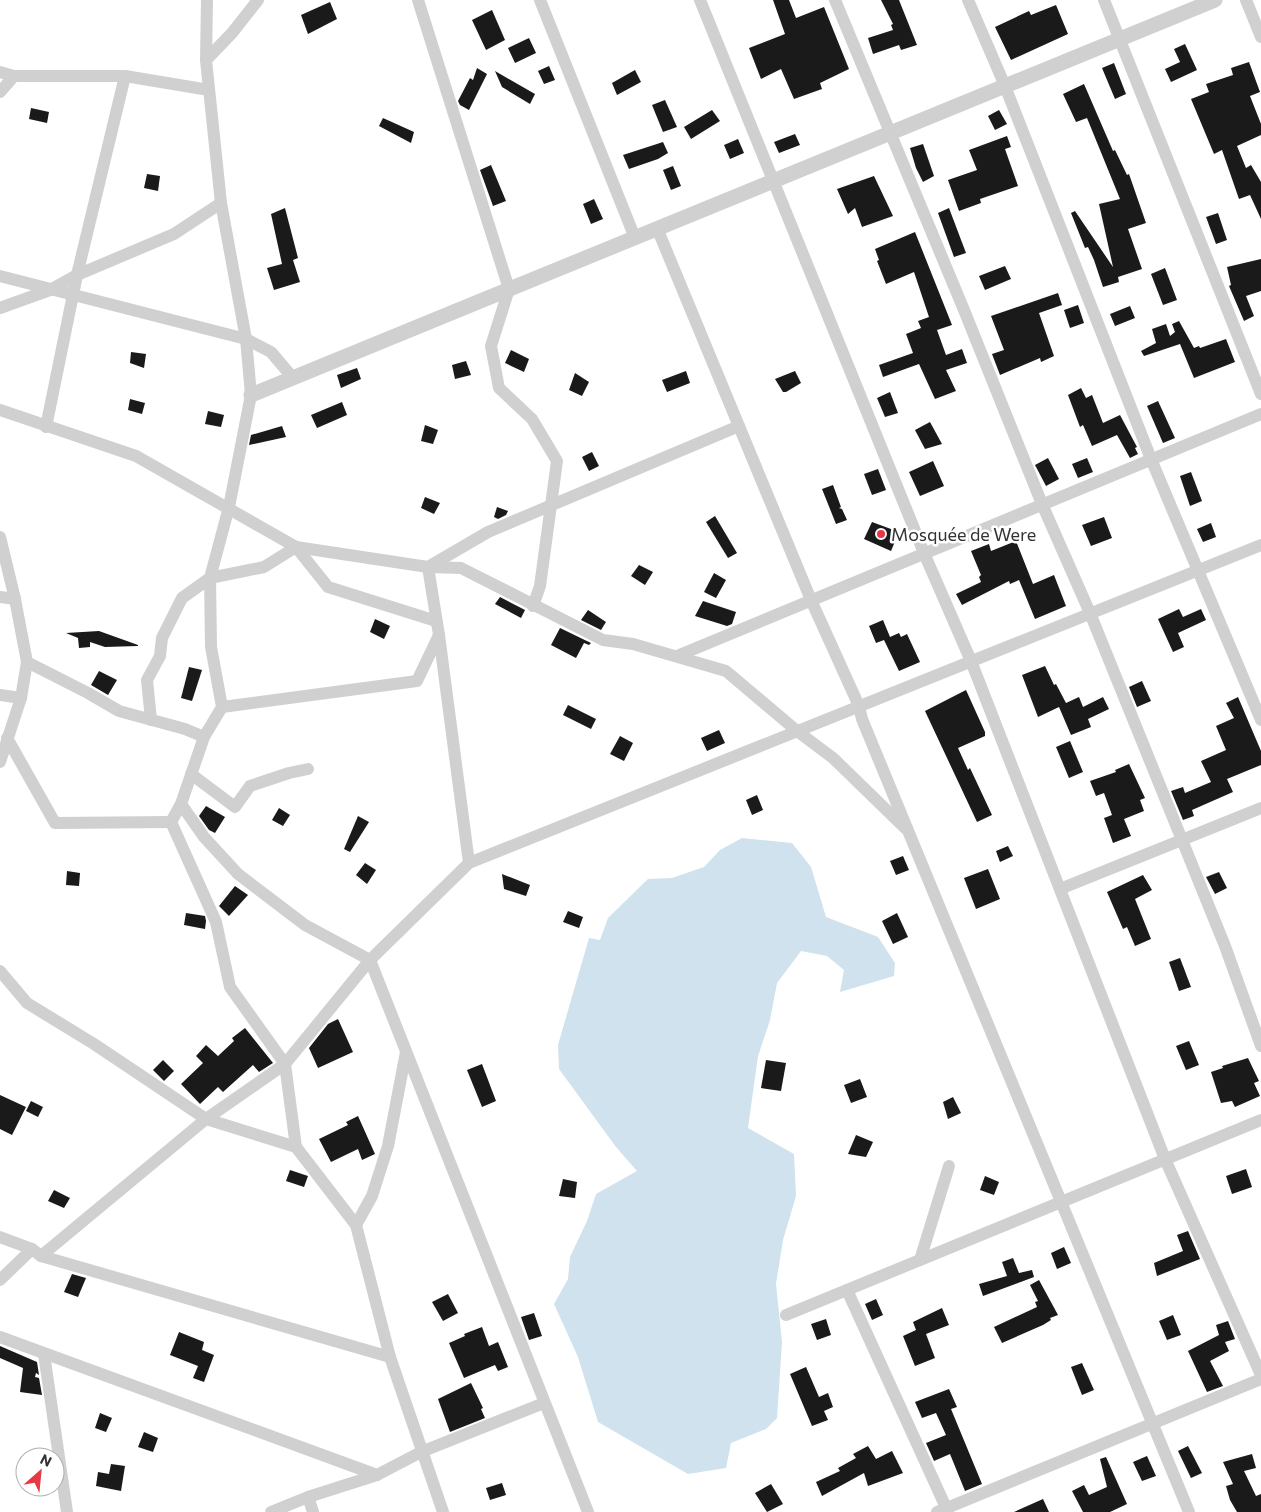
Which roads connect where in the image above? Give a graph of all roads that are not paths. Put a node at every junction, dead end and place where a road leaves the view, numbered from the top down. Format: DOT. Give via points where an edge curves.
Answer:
graph roads {
  1 [pos="207,0"];
  2 [pos="258,0"];
  3 [pos="418,0"];
  4 [pos="540,0"];
  5 [pos="700,0"];
  6 [pos="835,0"];
  7 [pos="968,0"];
  8 [pos="1104,0"];
  9 [pos="1215,0"];
  10 [pos="1246,0"];
  11 [pos="1261,37"];
  12 [pos="1119,39"];
  13 [pos="206,60"];
  14 [pos="0,72"];
  15 [pos="14,76"];
  16 [pos="125,76"];
  17 [pos="1005,86"];
  18 [pos="209,90"];
  19 [pos="0,92"];
  20 [pos="890,133"];
  21 [pos="774,181"];
  22 [pos="221,203"];
  23 [pos="657,228"];
  24 [pos="635,238"];
  25 [pos="77,275"];
  26 [pos="0,276"];
  27 [pos="509,289"];
  28 [pos="50,290"];
  29 [pos="73,296"];
  30 [pos="0,308"];
  31 [pos="246,339"];
  32 [pos="293,378"];
  33 [pos="1261,394"];
  34 [pos="251,395"];
  35 [pos="0,410"];
  36 [pos="1261,414"];
  37 [pos="739,426"];
  38 [pos="46,427"];
  39 [pos="1151,459"];
  40 [pos="1042,504"];
  41 [pos="551,506"];
  42 [pos="229,507"];
  43 [pos="0,537"];
  44 [pos="1261,545"];
  45 [pos="296,547"];
  46 [pos="924,553"];
  47 [pos="428,567"];
  48 [pos="1197,570"];
  49 [pos="210,578"];
  50 [pos="0,598"];
  51 [pos="15,599"];
  52 [pos="811,600"];
  53 [pos="533,606"];
  54 [pos="1090,613"];
  55 [pos="436,622"];
  56 [pos="439,635"];
  57 [pos="676,656"];
  58 [pos="27,662"];
  59 [pos="971,662"];
  60 [pos="0,695"];
  61 [pos="20,698"];
  62 [pos="859,706"];
  63 [pos="222,708"];
  64 [pos="151,720"];
  65 [pos="1261,720"];
  66 [pos="797,731"];
  67 [pos="7,738"];
  68 [pos="204,738"];
  69 [pos="0,762"];
  70 [pos="308,769"];
  71 [pos="191,774"];
  72 [pos="181,804"];
  73 [pos="1261,808"];
  74 [pos="171,822"];
  75 [pos="909,832"];
  76 [pos="1181,840"];
  77 [pos="469,863"];
  78 [pos="1060,889"];
  79 [pos="370,960"];
  80 [pos="0,970"];
  81 [pos="1261,1046"];
  82 [pos="406,1052"];
  83 [pos="285,1064"];
  84 [pos="206,1119"];
  85 [pos="1261,1120"];
  86 [pos="296,1147"];
  87 [pos="1165,1159"];
  88 [pos="949,1166"];
  89 [pos="1060,1202"];
  90 [pos="356,1225"];
  91 [pos="0,1237"];
  92 [pos="37,1253"];
  93 [pos="920,1260"];
  94 [pos="0,1280"];
  95 [pos="847,1290"];
  96 [pos="786,1315"];
  97 [pos="0,1337"];
  98 [pos="44,1354"];
  99 [pos="390,1357"];
  100 [pos="1261,1374"];
  101 [pos="1261,1379"];
  102 [pos="544,1402"];
  103 [pos="1152,1424"];
  104 [pos="421,1452"];
  105 [pos="377,1475"];
  106 [pos="308,1497"];
  107 [pos="944,1511"];
  108 [pos="67,1512"];
  109 [pos="271,1512"];
  110 [pos="313,1512"];
  111 [pos="443,1512"];
  112 [pos="588,1512"];
  113 [pos="1189,1512"];
  1 -- 13 [label="street"];
  2 -- 13 [label="street"];
  3 -- 27 [label="street"];
  4 -- 24 [label="street"];
  5 -- 21 [label="street"];
  6 -- 20 [label="street"];
  7 -- 17 [label="street"];
  8 -- 12 [label="street"];
  9 -- 12 [label="street"];
  10 -- 11 [label="street"];
  12 -- 17 [label="street"];
  12 -- 33 [label="street"];
  13 -- 18 [label="street"];
  14 -- 15 [label="street"];
  15 -- 16 [label="street"];
  15 -- 19 [label="street"];
  16 -- 18 [label="street"];
  16 -- 25 [label="street"];
  17 -- 20 [label="street"];
  17 -- 39 [label="street"];
  18 -- 22 [label="street"];
  20 -- 21 [label="street"];
  20 -- 40 [label="street"];
  21 -- 23 [label="street"];
  21 -- 46 [label="street"];
  22 -- 25 [label="street" via="174,234"];
  22 -- 31 [label="street"];
  23 -- 24 [label="street"];
  23 -- 37 [label="street"];
  24 -- 27 [label="street"];
  25 -- 28 [label="street"];
  25 -- 29 [label="street"];
  26 -- 28 [label="street"];
  27 -- 32 [label="street"];
  27 -- 41 [label="street" via="491,346 500,388 532,419 557,461"];
  28 -- 29 [label="street"];
  28 -- 30 [label="street"];
  29 -- 31 [label="street"];
  29 -- 38 [label="street"];
  31 -- 32 [label="street" via="271,352"];
  31 -- 34 [label="street"];
  32 -- 34 [label="street"];
  34 -- 42 [label="street"];
  35 -- 38 [label="street"];
  36 -- 39 [label="street"];
  37 -- 41 [label="street"];
  37 -- 52 [label="street"];
  38 -- 42 [label="street" via="136,456"];
  39 -- 40 [label="street"];
  39 -- 48 [label="street"];
  40 -- 46 [label="street"];
  40 -- 54 [label="street"];
  41 -- 47 [label="street" via="488,532"];
  41 -- 53 [label="street" via="540,586"];
  42 -- 45 [label="street"];
  42 -- 49 [label="street"];
  43 -- 51 [label="street"];
  44 -- 48 [label="street"];
  45 -- 47 [label="street"];
  45 -- 49 [label="street" via="264,567"];
  45 -- 55 [label="street" via="328,587"];
  46 -- 52 [label="street"];
  46 -- 59 [label="street"];
  47 -- 53 [label="street" via="461,568"];
  47 -- 55 [label="street"];
  48 -- 54 [label="street"];
  48 -- 65 [label="street"];
  49 -- 63 [label="street" via="211,647"];
  49 -- 64 [label="street" via="182,598 162,638 160,656 147,680"];
  50 -- 51 [label="street"];
  51 -- 58 [label="street"];
  52 -- 57 [label="street"];
  52 -- 62 [label="street"];
  53 -- 57 [label="street" via="603,640 633,644"];
  54 -- 59 [label="street"];
  54 -- 76 [label="street"];
  55 -- 56 [label="street"];
  56 -- 63 [label="street" via="417,681"];
  56 -- 77 [label="street"];
  57 -- 66 [label="street" via="726,671"];
  58 -- 61 [label="street"];
  58 -- 64 [label="street" via="119,711"];
  59 -- 62 [label="street"];
  59 -- 78 [label="street"];
  60 -- 61 [label="street"];
  61 -- 67 [label="street"];
  62 -- 66 [label="street"];
  62 -- 75 [label="street"];
  63 -- 68 [label="street"];
  64 -- 68 [label="street"];
  66 -- 75 [label="street" via="833,758"];
  66 -- 77 [label="street"];
  67 -- 69 [label="street"];
  67 -- 74 [label="street" via="54,822"];
  68 -- 71 [label="street"];
  70 -- 71 [label="street" via="250,786 235,806"];
  71 -- 72 [label="street"];
  72 -- 74 [label="street"];
  72 -- 79 [label="street" via="204,837 238,874 305,925"];
  73 -- 76 [label="street"];
  74 -- 83 [label="street" via="216,922 230,987"];
  75 -- 89 [label="street"];
  76 -- 78 [label="street"];
  76 -- 81 [label="street" via="1225,946"];
  77 -- 79 [label="street"];
  78 -- 87 [label="street"];
  79 -- 82 [label="street"];
  79 -- 83 [label="street"];
  80 -- 84 [label="street" via="27,1003"];
  82 -- 90 [label="street" via="388,1146 372,1196"];
  82 -- 102 [label="street"];
  83 -- 84 [label="street"];
  83 -- 86 [label="street"];
  84 -- 86 [label="street"];
  84 -- 92 [label="street"];
  85 -- 87 [label="street"];
  86 -- 90 [label="street"];
  87 -- 89 [label="street"];
  87 -- 100 [label="street"];
  88 -- 93 [label="street"];
  89 -- 93 [label="street"];
  89 -- 103 [label="street"];
  90 -- 99 [label="street"];
  91 -- 92 [label="street"];
  92 -- 94 [label="street"];
  92 -- 99 [label="street"];
  93 -- 95 [label="street"];
  95 -- 96 [label="street"];
  95 -- 107 [label="street"];
  97 -- 98 [label="street"];
  98 -- 105 [label="street"];
  98 -- 108 [label="street"];
  99 -- 104 [label="street"];
  101 -- 103 [label="street"];
  102 -- 104 [label="street"];
  102 -- 112 [label="street"];
  103 -- 107 [label="street"];
  103 -- 113 [label="street"];
  104 -- 105 [label="street"];
  104 -- 111 [label="street"];
  105 -- 106 [label="street"];
  106 -- 109 [label="street"];
  106 -- 110 [label="street"];
}
